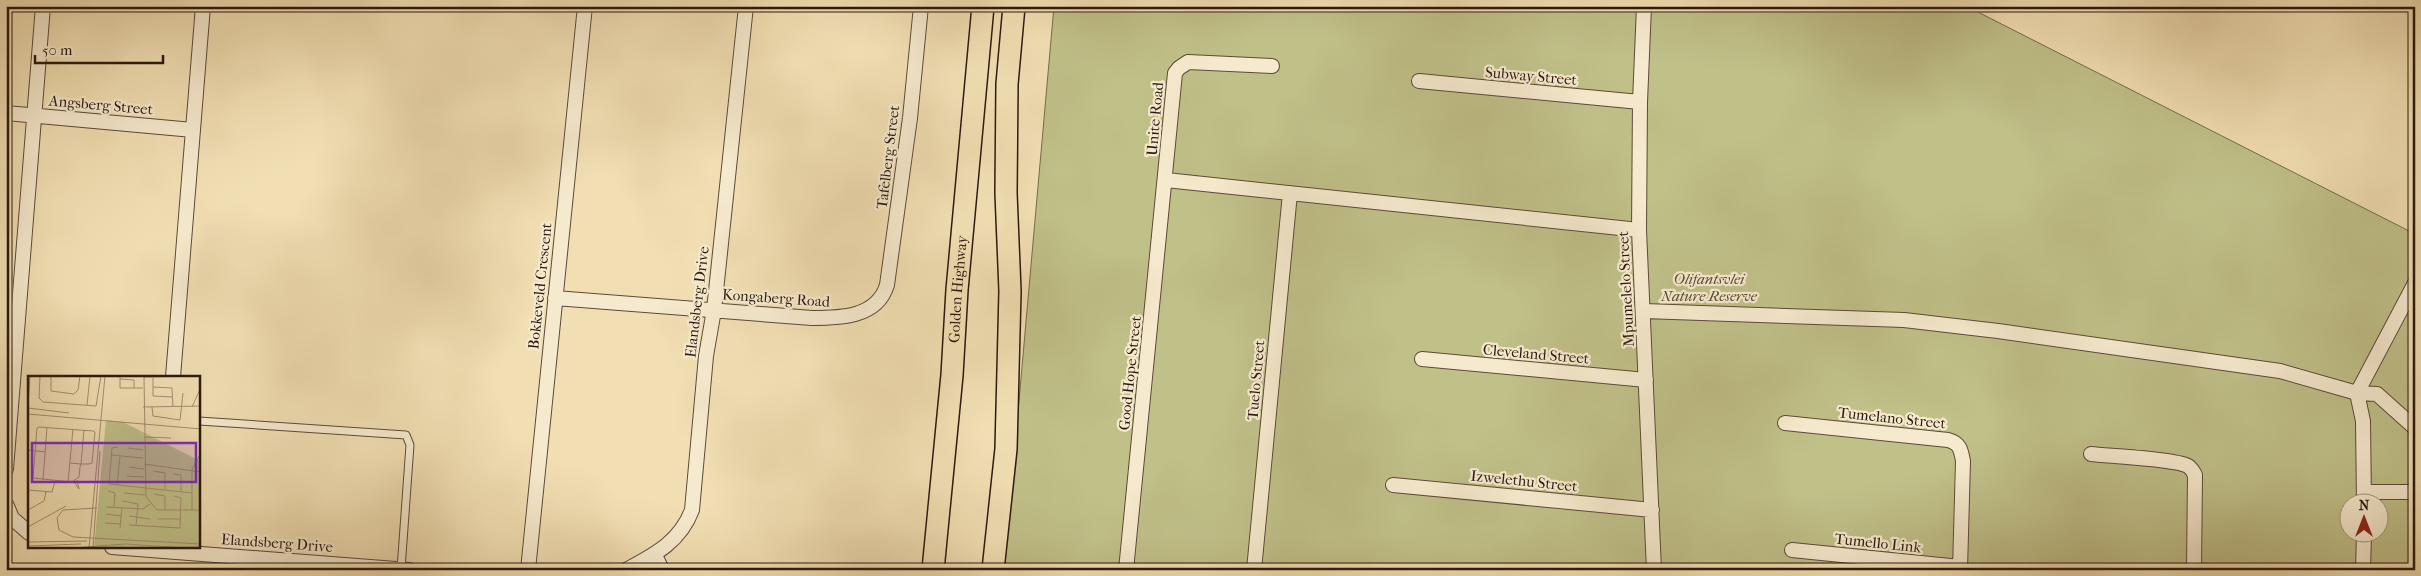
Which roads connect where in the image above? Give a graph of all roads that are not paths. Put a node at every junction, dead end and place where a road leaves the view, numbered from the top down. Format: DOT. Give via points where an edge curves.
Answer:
graph roads {
  1 [pos="42,6"];
  2 [pos="203,6"];
  3 [pos="584,6"];
  4 [pos="746,6"];
  5 [pos="921,6"];
  6 [pos="982,6"];
  7 [pos="1014,6"];
  8 [pos="1644,6"];
  9 [pos="1272,66"];
  10 [pos="1419,81"];
  11 [pos="1640,102"];
  12 [pos="6,113"];
  13 [pos="33,116"];
  14 [pos="193,130"];
  15 [pos="1166,180"];
  16 [pos="1290,193"];
  17 [pos="1639,230"];
  18 [pos="2415,282"];
  19 [pos="555,298"];
  20 [pos="872,306"];
  21 [pos="714,310"];
  22 [pos="1644,311"];
  23 [pos="1422,359"];
  24 [pos="173,376"];
  25 [pos="1646,380"];
  26 [pos="2357,393"];
  27 [pos="200,421"];
  28 [pos="1785,423"];
  29 [pos="2415,428"];
  30 [pos="2091,454"];
  31 [pos="6,469"];
  32 [pos="1392,485"];
  33 [pos="2415,492"];
  34 [pos="2364,494"];
  35 [pos="2388,495"];
  36 [pos="6,504"];
  37 [pos="1652,510"];
  38 [pos="28,531"];
  39 [pos="2364,544"];
  40 [pos="136,548"];
  41 [pos="160,549"];
  42 [pos="1792,550"];
  43 [pos="655,555"];
  44 [pos="344,567"];
  45 [pos="401,569"];
  46 [pos="1960,569"];
  47 [pos="408,570"];
  48 [pos="528,570"];
  49 [pos="626,570"];
  50 [pos="662,570"];
  51 [pos="932,570"];
  52 [pos="993,570"];
  53 [pos="1126,570"];
  54 [pos="1254,570"];
  55 [pos="1654,570"];
  56 [pos="2194,570"];
  57 [pos="2363,570"];
  1 -- 13 [label="street"];
  2 -- 14 [label="street"];
  3 -- 19 [label="street, Bokkeveld Crescent"];
  4 -- 21 [label="street, Elandsberg Drive"];
  5 -- 20 [label="street, Tafelberg Street" via="910,118 887,285"];
  6 -- 51 [label="main road, Golden Highway" via="952,375"];
  7 -- 52 [label="main road" via="1007,84 1006,193 1010,291 1006,439"];
  8 -- 11 [label="street, Mpumelelo Street"];
  9 -- 15 [label="street, Unite Road" via="1188,62 1178,68 1174,76"];
  10 -- 11 [label="street, Subway Street"];
  11 -- 17 [label="street, Mpumelelo Street"];
  12 -- 13 [label="street, Angsberg Street"];
  13 -- 14 [label="street, Angsberg Street"];
  13 -- 31 [label="street"];
  14 -- 24 [label="street"];
  15 -- 16 [label="street"];
  15 -- 53 [label="street, Good Hope Street"];
  16 -- 17 [label="street"];
  16 -- 54 [label="street, Tuelo Street"];
  17 -- 22 [label="street, Mpumelelo Street"];
  18 -- 26 [label="street"];
  19 -- 21 [label="street, Kongaberg Road"];
  19 -- 48 [label="street, Bokkeveld Crescent"];
  20 -- 21 [label="street, Kongaberg Road" via="845,318 771,316"];
  21 -- 43 [label="street, Elandsberg Drive" via="706,356 692,510 677,535"];
  22 -- 25 [label="street, Mpumelelo Street"];
  22 -- 26 [label="street" via="1904,320 2280,371"];
  23 -- 25 [label="street, Cleveland Street"];
  25 -- 37 [label="street, Mpumelelo Street"];
  26 -- 29 [label="street" via="2377,394"];
  26 -- 34 [label="street" via="2363,422"];
  27 -- 45 [label="lane" via="408,437"];
  28 -- 46 [label="street, Tumelano Street" via="1957,443 1963,461"];
  30 -- 56 [label="street" via="2168,462 2191,469 2195,475"];
  32 -- 37 [label="street, Izwelethu Street"];
  33 -- 35 [label="street"];
  36 -- 38 [label="street" via="12,518"];
  37 -- 55 [label="street, Mpumelelo Street"];
  39 -- 57 [label="street"];
  40 -- 41 [label="street, Elandsberg Drive"];
  41 -- 44 [label="street, Elandsberg Drive"];
  42 -- 46 [label="street, Tumello Link"];
  43 -- 49 [label="street, Elandsberg Drive"];
  43 -- 50 [label="street"];
  44 -- 45 [label="street, Elandsberg Drive"];
  45 -- 47 [label="street, Elandsberg Drive"];
}
